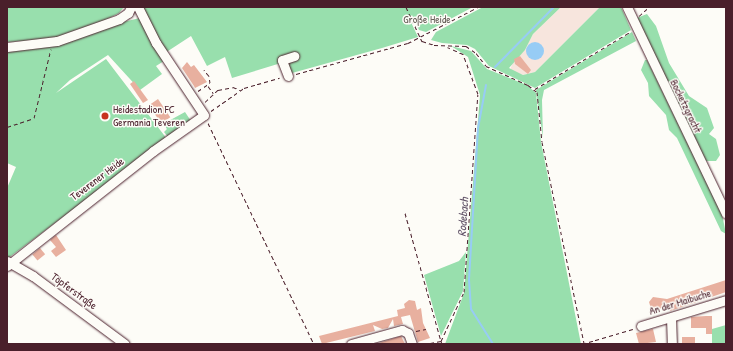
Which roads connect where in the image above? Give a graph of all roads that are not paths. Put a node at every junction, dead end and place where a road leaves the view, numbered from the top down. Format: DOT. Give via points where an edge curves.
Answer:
graph roads {
  1 [pos="130,7"];
  2 [pos="138,7"];
  3 [pos="627,7"];
  4 [pos="7,46"];
  5 [pos="294,56"];
  6 [pos="288,76"];
  7 [pos="726,214"];
  8 [pos="8,263"];
  9 [pos="726,300"];
  10 [pos="670,318"];
  11 [pos="641,326"];
  12 [pos="126,344"];
  13 [pos="351,344"];
  14 [pos="412,344"];
  15 [pos="672,344"];
  1 -- 4 [label="street" via="128,13 118,19 56,41"];
  2 -- 8 [label="street, Teverener Heide" via="156,43 202,112"];
  3 -- 7 [label="street, Bocketzgracht" via="635,29"];
  5 -- 6 [label="street" via="282,60"];
  8 -- 12 [label="street, Töpferstraße" via="32,275"];
  9 -- 10 [label="street, An der Maibuche"];
  10 -- 11 [label="street, An der Maibuche"];
  10 -- 15 [label="street"];
  13 -- 14 [label="street" via="402,330 408,333"];
}
